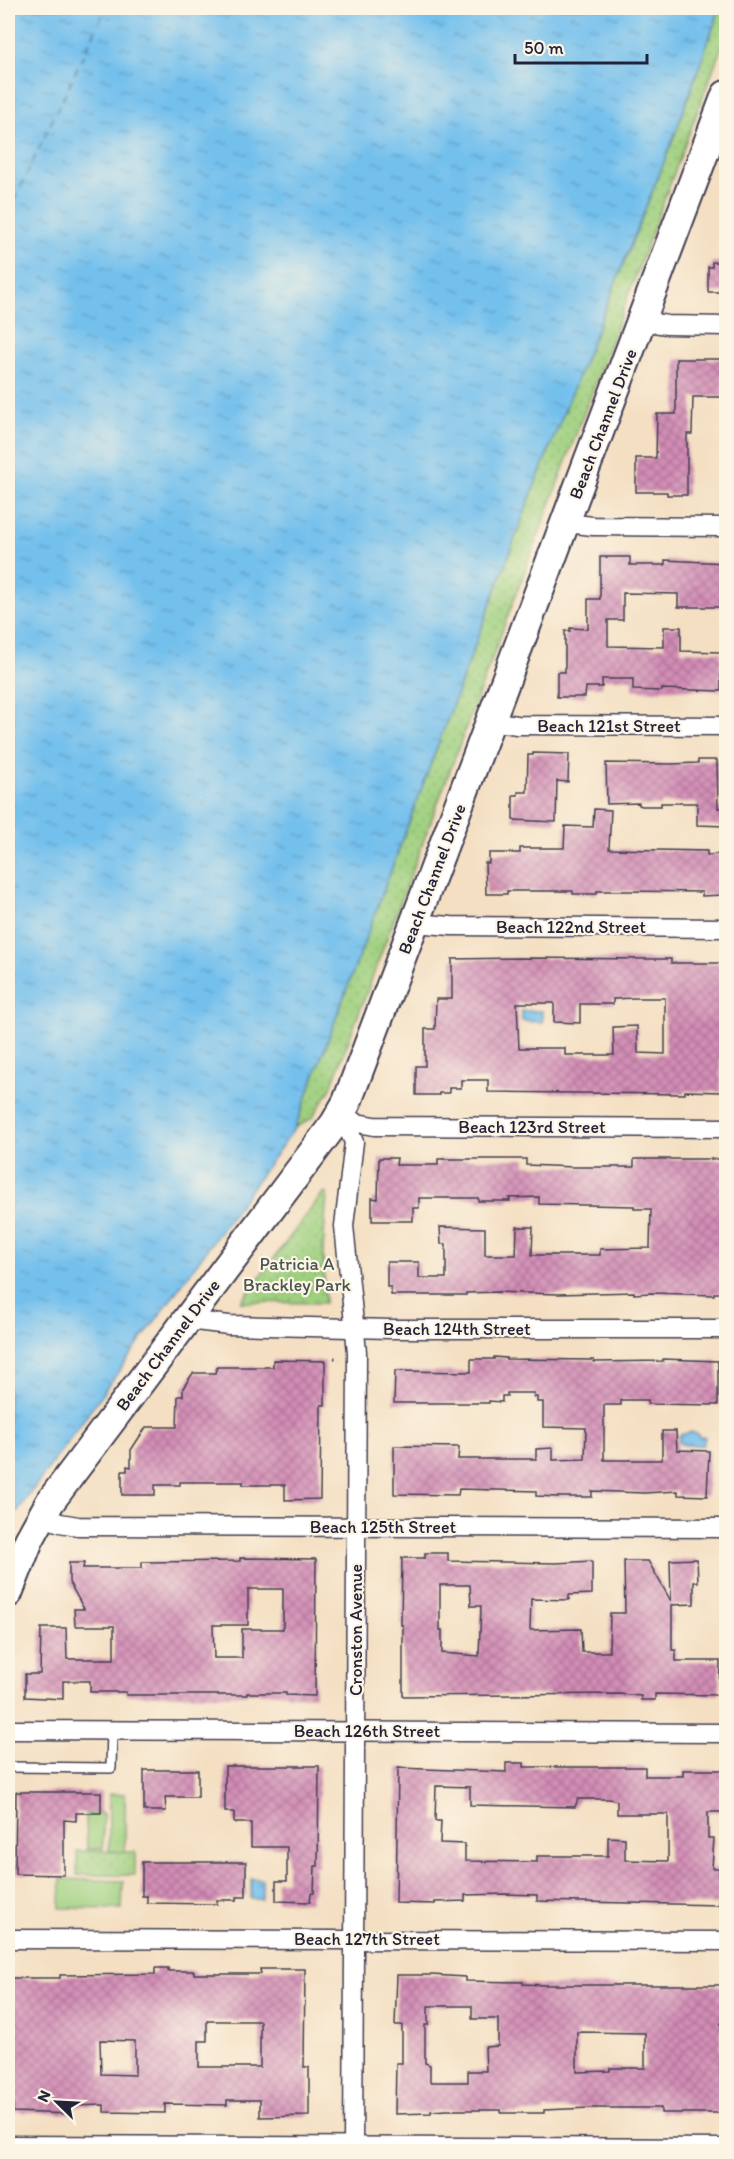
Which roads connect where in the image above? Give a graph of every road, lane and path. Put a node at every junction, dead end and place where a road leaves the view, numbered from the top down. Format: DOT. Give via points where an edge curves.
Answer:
graph roads {
  1 [pos="726,95"];
  2 [pos="720,126"];
  3 [pos="641,321"];
  4 [pos="726,326"];
  5 [pos="566,523"];
  6 [pos="726,527"];
  7 [pos="491,721"];
  8 [pos="726,726"];
  9 [pos="416,923"];
  10 [pos="726,928"];
  11 [pos="341,1114"];
  12 [pos="726,1128"];
  13 [pos="187,1320"];
  14 [pos="355,1328"];
  15 [pos="726,1329"];
  16 [pos="334,1358"];
  17 [pos="340,1359"];
  18 [pos="41,1516"];
  19 [pos="356,1526"];
  20 [pos="726,1527"];
  21 [pos="8,1593"];
  22 [pos="8,1730"];
  23 [pos="112,1730"];
  24 [pos="355,1731"];
  25 [pos="726,1733"];
  26 [pos="8,1767"];
  27 [pos="8,1939"];
  28 [pos="354,1939"];
  29 [pos="726,1941"];
  30 [pos="8,2145"];
  31 [pos="726,2148"];
  32 [pos="354,2149"];
  1 -- 2 [label="main road, Beach Channel Drive"];
  2 -- 3 [label="main road, Beach Channel Drive"];
  3 -- 4 [label="street"];
  3 -- 5 [label="main road, Beach Channel Drive"];
  5 -- 6 [label="street"];
  5 -- 7 [label="main road, Beach Channel Drive"];
  7 -- 8 [label="street, Beach 121st Street" via="517,725"];
  7 -- 9 [label="main road, Beach Channel Drive"];
  9 -- 10 [label="street, Beach 122nd Street"];
  9 -- 11 [label="main road, Beach Channel Drive"];
  11 -- 12 [label="street, Beach 123rd Street" via="374,1126"];
  11 -- 13 [label="main road, Beach Channel Drive"];
  11 -- 14 [label="street, Cronston Avenue" via="354,1142 344,1226"];
  13 -- 14 [label="street, Beach 124th Street"];
  13 -- 18 [label="main road, Beach Channel Drive"];
  14 -- 15 [label="street, Beach 124th Street"];
  14 -- 19 [label="street, Cronston Avenue"];
  16 -- 17 [label="path"];
  18 -- 19 [label="street, Beach 125th Street" via="78,1526"];
  18 -- 21 [label="main road, Beach Channel Drive"];
  19 -- 20 [label="street, Beach 125th Street"];
  19 -- 24 [label="street, Cronston Avenue"];
  22 -- 23 [label="street, Beach 126th Street"];
  23 -- 24 [label="street, Beach 126th Street"];
  23 -- 26 [label="lane" via="111,1768"];
  24 -- 25 [label="street, Beach 126th Street"];
  24 -- 28 [label="street, Cronston Avenue"];
  27 -- 28 [label="street, Beach 127th Street"];
  28 -- 29 [label="street, Beach 127th Street"];
  28 -- 32 [label="street, Cronston Avenue"];
  30 -- 32 [label="street"];
  31 -- 32 [label="street"];
}
